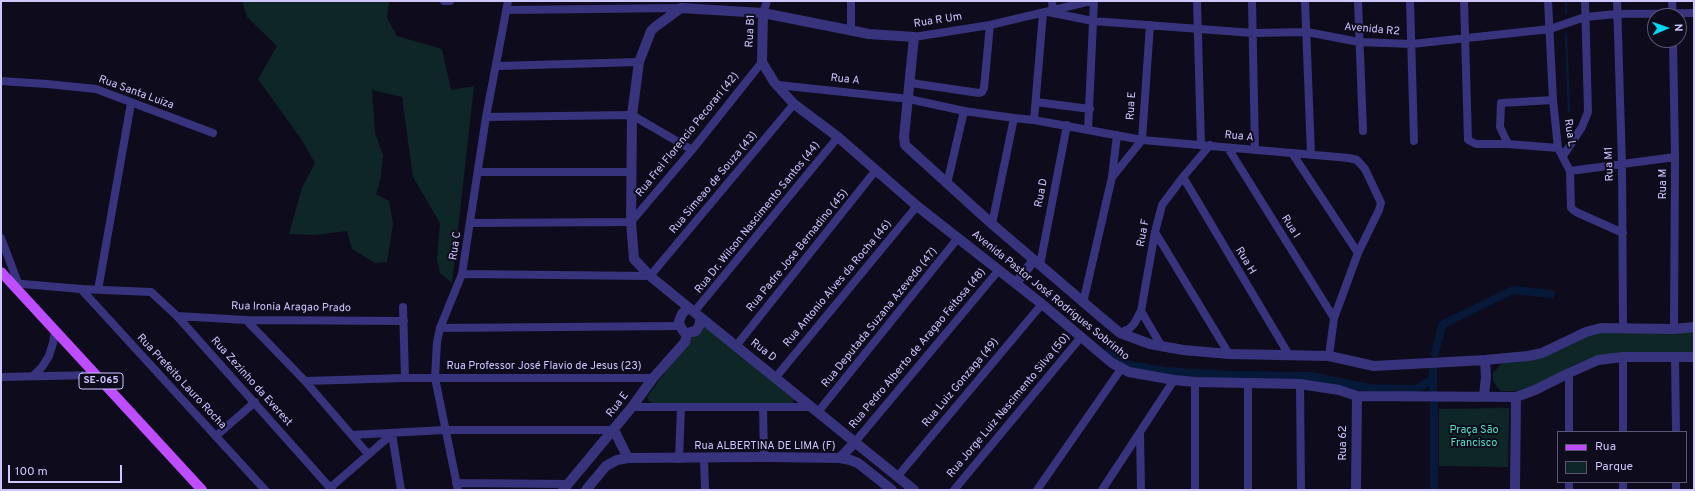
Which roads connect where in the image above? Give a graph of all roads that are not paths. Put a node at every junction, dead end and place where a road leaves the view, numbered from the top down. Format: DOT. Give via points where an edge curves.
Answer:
graph roads {
  1 [pos="444,1"];
  2 [pos="508,1"];
  3 [pos="767,1"];
  4 [pos="851,1"];
  5 [pos="1052,1"];
  6 [pos="1091,1"];
  7 [pos="1094,1"];
  8 [pos="1198,1"];
  9 [pos="1252,1"];
  10 [pos="1305,1"];
  11 [pos="1358,1"];
  12 [pos="1410,1"];
  13 [pos="1464,1"];
  14 [pos="1548,1"];
  15 [pos="1585,1"];
  16 [pos="1617,1"];
  17 [pos="450,2"];
  18 [pos="681,8"];
  19 [pos="506,10"];
  20 [pos="1048,12"];
  21 [pos="763,13"];
  22 [pos="1617,14"];
  23 [pos="1647,15"];
  24 [pos="1585,17"];
  25 [pos="1093,21"];
  26 [pos="990,25"];
  27 [pos="1150,25"];
  28 [pos="1198,28"];
  29 [pos="1550,29"];
  30 [pos="851,30"];
  31 [pos="1307,32"];
  32 [pos="1253,33"];
  33 [pos="914,38"];
  34 [pos="1464,38"];
  35 [pos="1359,42"];
  36 [pos="1412,44"];
  37 [pos="1673,48"];
  38 [pos="638,62"];
  39 [pos="762,62"];
  40 [pos="497,66"];
  41 [pos="1,81"];
  42 [pos="911,83"];
  43 [pos="778,85"];
  44 [pos="909,99"];
  45 [pos="1554,100"];
  46 [pos="1036,102"];
  47 [pos="131,103"];
  48 [pos="794,104"];
  49 [pos="1090,109"];
  50 [pos="964,111"];
  51 [pos="632,115"];
  52 [pos="486,117"];
  53 [pos="1014,118"];
  54 [pos="1034,120"];
  55 [pos="1067,125"];
  56 [pos="1088,130"];
  57 [pos="1363,132"];
  58 [pos="213,133"];
  59 [pos="1117,135"];
  60 [pos="838,137"];
  61 [pos="1142,140"];
  62 [pos="1414,141"];
  63 [pos="1508,144"];
  64 [pos="1201,145"];
  65 [pos="1210,146"];
  66 [pos="1228,148"];
  67 [pos="1558,148"];
  68 [pos="692,150"];
  69 [pos="1255,150"];
  70 [pos="1292,153"];
  71 [pos="1311,154"];
  72 [pos="1562,156"];
  73 [pos="1675,157"];
  74 [pos="1622,164"];
  75 [pos="876,170"];
  76 [pos="1570,171"];
  77 [pos="478,172"];
  78 [pos="631,172"];
  79 [pos="1112,177"];
  80 [pos="1183,177"];
  81 [pos="947,184"];
  82 [pos="917,206"];
  83 [pos="631,222"];
  84 [pos="470,223"];
  85 [pos="992,224"];
  86 [pos="1155,232"];
  87 [pos="1623,233"];
  88 [pos="1,238"];
  89 [pos="958,238"];
  90 [pos="1358,253"];
  91 [pos="1037,263"];
  92 [pos="998,271"];
  93 [pos="1,272"];
  94 [pos="462,274"];
  95 [pos="650,276"];
  96 [pos="1020,278"];
  97 [pos="14,283"];
  98 [pos="81,289"];
  99 [pos="98,290"];
  100 [pos="1083,303"];
  101 [pos="1042,304"];
  102 [pos="403,307"];
  103 [pos="1140,311"];
  104 [pos="694,312"];
  105 [pos="177,316"];
  106 [pos="1334,318"];
  107 [pos="246,320"];
  108 [pos="404,321"];
  109 [pos="1624,327"];
  110 [pos="1694,327"];
  111 [pos="440,328"];
  112 [pos="1674,329"];
  113 [pos="54,330"];
  114 [pos="684,330"];
  115 [pos="1120,333"];
  116 [pos="1081,337"];
  117 [pos="736,346"];
  118 [pos="1162,347"];
  119 [pos="1229,354"];
  120 [pos="1289,355"];
  121 [pos="1329,356"];
  122 [pos="1623,357"];
  123 [pos="1694,357"];
  124 [pos="1675,358"];
  125 [pos="1485,360"];
  126 [pos="1121,369"];
  127 [pos="1569,373"];
  128 [pos="95,375"];
  129 [pos="33,376"];
  130 [pos="1,377"];
  131 [pos="776,377"];
  132 [pos="405,378"];
  133 [pos="434,378"];
  134 [pos="654,378"];
  135 [pos="1174,380"];
  136 [pos="305,382"];
  137 [pos="1195,382"];
  138 [pos="1248,383"];
  139 [pos="1300,384"];
  140 [pos="1356,396"];
  141 [pos="1484,396"];
  142 [pos="1516,397"];
  143 [pos="255,402"];
  144 [pos="763,406"];
  145 [pos="632,407"];
  146 [pos="680,408"];
  147 [pos="814,410"];
  148 [pos="444,430"];
  149 [pos="614,430"];
  150 [pos="1569,431"];
  151 [pos="1623,431"];
  152 [pos="1676,431"];
  153 [pos="392,434"];
  154 [pos="1140,434"];
  155 [pos="352,435"];
  156 [pos="216,436"];
  157 [pos="854,442"];
  158 [pos="368,454"];
  159 [pos="628,458"];
  160 [pos="704,458"];
  161 [pos="764,458"];
  162 [pos="840,458"];
  163 [pos="679,459"];
  164 [pos="897,477"];
  165 [pos="457,486"];
  166 [pos="565,487"];
  167 [pos="331,489"];
  168 [pos="400,489"];
  169 [pos="202,490"];
  170 [pos="265,490"];
  171 [pos="586,490"];
  172 [pos="705,490"];
  173 [pos="892,490"];
  174 [pos="914,490"];
  175 [pos="954,490"];
  176 [pos="1037,490"];
  177 [pos="1102,490"];
  178 [pos="1141,490"];
  179 [pos="1195,490"];
  180 [pos="1248,490"];
  181 [pos="1301,490"];
  182 [pos="1356,490"];
  183 [pos="1515,490"];
  1 -- 17 [label="street"];
  2 -- 19 [label="street, Rua C"];
  3 -- 21 [label="street, Rua B1"];
  4 -- 30 [label="street"];
  5 -- 20 [label="street"];
  6 -- 20 [label="street, Rua R Um"];
  7 -- 25 [label="street"];
  8 -- 28 [label="street"];
  9 -- 32 [label="street"];
  10 -- 31 [label="street"];
  11 -- 35 [label="street"];
  12 -- 36 [label="street"];
  13 -- 34 [label="street"];
  14 -- 29 [label="street, Rua L"];
  15 -- 24 [label="street"];
  16 -- 22 [label="street, Rua M1"];
  18 -- 19 [label="street"];
  18 -- 21 [label="street, Rua R Um"];
  18 -- 38 [label="street, Rua D" via="651,31"];
  19 -- 40 [label="street, Rua C"];
  20 -- 25 [label="street, Avenida R2"];
  20 -- 26 [label="street, Rua R Um"];
  20 -- 46 [label="street"];
  21 -- 30 [label="street, Rua R Um"];
  21 -- 39 [label="street, Rua B1"];
  22 -- 23 [label="street, Avenida R2"];
  22 -- 24 [label="street, Avenida R2"];
  22 -- 74 [label="street, Rua M1"];
  24 -- 29 [label="street, Avenida R2"];
  24 -- 72 [label="street" via="1588,112 1582,127"];
  25 -- 27 [label="street, Avenida R2"];
  25 -- 49 [label="street"];
  26 -- 33 [label="street, Rua R Um"];
  26 -- 42 [label="street" via="983,91 979,93"];
  27 -- 28 [label="street, Avenida R2"];
  27 -- 61 [label="street, Rua E"];
  28 -- 32 [label="street, Avenida R2"];
  28 -- 64 [label="street"];
  29 -- 34 [label="street, Avenida R2"];
  29 -- 45 [label="street, Rua L"];
  30 -- 33 [label="street, Rua R Um" via="874,35"];
  31 -- 32 [label="street, Avenida R2"];
  31 -- 35 [label="street, Avenida R2"];
  31 -- 71 [label="street"];
  32 -- 69 [label="street"];
  33 -- 42 [label="street"];
  34 -- 36 [label="street, Avenida R2"];
  34 -- 63 [label="street" via="1468,140 1476,144"];
  35 -- 36 [label="street, Avenida R2"];
  35 -- 57 [label="street"];
  36 -- 62 [label="street"];
  37 -- 73 [label="street, Rua M"];
  38 -- 40 [label="street"];
  38 -- 51 [label="street, Rua D"];
  39 -- 43 [label="street, Avenida Pastor José Rodrigues Sobrinho"];
  39 -- 68 [label="street, Rua Frei Florencio Pecorari (42)"];
  40 -- 52 [label="street, Rua C"];
  41 -- 47 [label="street, Rua Santa Luiza" via="90,88"];
  42 -- 44 [label="street"];
  43 -- 44 [label="street, Rua A"];
  43 -- 48 [label="street, Avenida Pastor José Rodrigues Sobrinho"];
  44 -- 50 [label="street, Rua A"];
  44 -- 81 [label="street, Avenida Pastor José Rodrigues Sobrinho" via="904,144"];
  45 -- 63 [label="street" via="1501,103 1500,127"];
  45 -- 67 [label="street, Rua L"];
  46 -- 49 [label="street"];
  46 -- 54 [label="street"];
  47 -- 58 [label="street, Rua Santa Luiza"];
  47 -- 99 [label="street"];
  48 -- 60 [label="street, Avenida Pastor José Rodrigues Sobrinho"];
  48 -- 95 [label="street, Rua Simeao de Souza (43)"];
  49 -- 56 [label="street"];
  50 -- 53 [label="street, Rua A"];
  50 -- 81 [label="street"];
  51 -- 52 [label="street"];
  51 -- 68 [label="street"];
  51 -- 78 [label="street, Rua D"];
  52 -- 77 [label="street, Rua C"];
  53 -- 54 [label="street, Rua A"];
  53 -- 85 [label="street"];
  54 -- 55 [label="street, Rua A"];
  55 -- 56 [label="street, Rua A"];
  55 -- 91 [label="street, Rua D"];
  56 -- 59 [label="street, Rua A"];
  59 -- 61 [label="street, Rua A"];
  59 -- 79 [label="street"];
  60 -- 75 [label="street, Avenida Pastor José Rodrigues Sobrinho"];
  60 -- 104 [label="street, Rua Dr. Wilson Nascimento Santos (44)"];
  61 -- 64 [label="street, Rua A"];
  61 -- 79 [label="street"];
  63 -- 67 [label="street"];
  64 -- 65 [label="street, Rua A"];
  65 -- 66 [label="street, Rua A"];
  65 -- 80 [label="street, Rua F"];
  66 -- 69 [label="street, Rua A"];
  66 -- 106 [label="street, Rua I"];
  67 -- 72 [label="street, Rua L"];
  68 -- 83 [label="street, Rua Frei Florencio Pecorari (42)"];
  69 -- 70 [label="street, Rua A"];
  70 -- 71 [label="street, Rua A"];
  70 -- 90 [label="street"];
  71 -- 90 [label="street, Rua A" via="1357,160 1365,169 1380,198 1379,210"];
  72 -- 76 [label="street, Rua L"];
  73 -- 74 [label="street"];
  73 -- 112 [label="street, Rua M"];
  74 -- 76 [label="street"];
  74 -- 87 [label="street, Rua M1"];
  75 -- 82 [label="street, Avenida Pastor José Rodrigues Sobrinho"];
  75 -- 117 [label="street, Rua Padre Jose Bernadino (45)"];
  76 -- 87 [label="street, Rua L" via="1571,208"];
  77 -- 78 [label="street"];
  77 -- 84 [label="street, Rua C"];
  78 -- 83 [label="street, Rua D"];
  79 -- 100 [label="street"];
  80 -- 86 [label="street, Rua F" via="1162,205"];
  80 -- 120 [label="street, Rua H"];
  81 -- 85 [label="street, Avenida Pastor José Rodrigues Sobrinho"];
  82 -- 89 [label="street, Avenida Pastor José Rodrigues Sobrinho"];
  82 -- 131 [label="street, Rua Antonio Alves da Rocha (46)"];
  83 -- 84 [label="street"];
  83 -- 95 [label="street, Rua D" via="634,258"];
  84 -- 94 [label="street, Rua C"];
  85 -- 91 [label="street, Avenida Pastor José Rodrigues Sobrinho"];
  86 -- 103 [label="street, Rua F"];
  86 -- 119 [label="street"];
  87 -- 109 [label="street, Rua M1"];
  88 -- 97 [label="street"];
  89 -- 92 [label="street, Avenida Pastor José Rodrigues Sobrinho"];
  89 -- 147 [label="street, Rua Deputada Suzana Azevedo (47)"];
  90 -- 106 [label="street, Rua A"];
  91 -- 96 [label="street"];
  91 -- 100 [label="street, Avenida Pastor José Rodrigues Sobrinho"];
  92 -- 96 [label="street, Avenida Pastor José Rodrigues Sobrinho"];
  92 -- 157 [label="street, Rua Pedro Alberto de Aragao Feitosa (48)"];
  93 -- 97 [label="main road, SE-065"];
  94 -- 95 [label="street"];
  94 -- 111 [label="street, Rua C"];
  95 -- 104 [label="street, Rua D"];
  96 -- 101 [label="street, Avenida Pastor José Rodrigues Sobrinho"];
  97 -- 98 [label="street"];
  97 -- 113 [label="main road, SE-065"];
  98 -- 99 [label="street"];
  98 -- 156 [label="street, Rua Prefeito Lauro Rocha"];
  99 -- 105 [label="street, Rua Zezinho da Everest" via="151,292"];
  100 -- 115 [label="street, Avenida Pastor José Rodrigues Sobrinho"];
  101 -- 116 [label="street, Avenida Pastor José Rodrigues Sobrinho"];
  101 -- 164 [label="street, Rua Luiz Gonzaga (49)"];
  102 -- 108 [label="street"];
  103 -- 115 [label="street, Rua F" via="1134,324"];
  103 -- 118 [label="street"];
  104 -- 114 [label="street" via="682,314 679,321"];
  104 -- 114 [label="street" via="699,328 692,333"];
  104 -- 117 [label="street, Rua D"];
  105 -- 107 [label="street, Rua Ironia Aragao Prado"];
  105 -- 143 [label="street, Rua Zezinho da Everest"];
  106 -- 121 [label="street, Rua A"];
  107 -- 108 [label="street, Rua Ironia Aragao Prado"];
  107 -- 136 [label="street"];
  108 -- 132 [label="street"];
  109 -- 112 [label="street, Avenida Pastor José Rodrigues Sobrinho"];
  109 -- 125 [label="street, Avenida Pastor José Rodrigues Sobrinho" via="1586,332 1542,353"];
  110 -- 112 [label="street, Avenida Pastor José Rodrigues Sobrinho"];
  111 -- 114 [label="street"];
  111 -- 133 [label="street, Rua C"];
  113 -- 128 [label="main road, SE-065"];
  113 -- 129 [label="street" via="49,356"];
  114 -- 134 [label="street, Rua E" via="685,342"];
  115 -- 118 [label="street, Avenida Pastor José Rodrigues Sobrinho"];
  116 -- 126 [label="street, Avenida Pastor José Rodrigues Sobrinho"];
  116 -- 175 [label="street, Rua Jorge Luiz Nascimento Silva (50)"];
  117 -- 131 [label="street, Rua D"];
  118 -- 119 [label="street, Avenida Pastor José Rodrigues Sobrinho"];
  119 -- 120 [label="street, Avenida Pastor José Rodrigues Sobrinho"];
  120 -- 121 [label="street, Avenida Pastor José Rodrigues Sobrinho"];
  121 -- 125 [label="street, Avenida Pastor José Rodrigues Sobrinho" via="1374,366"];
  122 -- 124 [label="street, Avenida Pastor José Rodrigues Sobrinho"];
  122 -- 127 [label="street, Avenida Pastor José Rodrigues Sobrinho" via="1598,360"];
  122 -- 151 [label="street"];
  123 -- 124 [label="street, Avenida Pastor José Rodrigues Sobrinho"];
  124 -- 152 [label="street"];
  125 -- 141 [label="street"];
  126 -- 135 [label="street, Avenida Pastor José Rodrigues Sobrinho" via="1137,375"];
  126 -- 176 [label="street"];
  127 -- 142 [label="street, Avenida Pastor José Rodrigues Sobrinho"];
  127 -- 150 [label="street"];
  128 -- 129 [label="street"];
  128 -- 169 [label="main road, SE-065"];
  129 -- 130 [label="street"];
  131 -- 147 [label="street, Rua D"];
  132 -- 133 [label="street, Rua Professor José Flavio de Jesus (23)"];
  132 -- 136 [label="street, Rua Professor José Flavio de Jesus (23)"];
  133 -- 134 [label="street, Rua Professor José Flavio de Jesus (23)"];
  133 -- 148 [label="street, Rua C"];
  134 -- 145 [label="street, Rua E"];
  135 -- 137 [label="street, Avenida Pastor José Rodrigues Sobrinho"];
  135 -- 154 [label="street"];
  136 -- 155 [label="street"];
  137 -- 138 [label="street, Avenida Pastor José Rodrigues Sobrinho"];
  137 -- 179 [label="street"];
  138 -- 139 [label="street, Avenida Pastor José Rodrigues Sobrinho"];
  138 -- 180 [label="street"];
  139 -- 140 [label="street, Avenida Pastor José Rodrigues Sobrinho" via="1339,390"];
  139 -- 181 [label="street"];
  140 -- 141 [label="street, Avenida Pastor José Rodrigues Sobrinho"];
  140 -- 182 [label="street, Rua 62"];
  141 -- 142 [label="street, Avenida Pastor José Rodrigues Sobrinho"];
  142 -- 183 [label="street"];
  143 -- 156 [label="street"];
  143 -- 167 [label="street, Rua Zezinho da Everest"];
  144 -- 146 [label="street"];
  144 -- 147 [label="street"];
  144 -- 161 [label="street"];
  145 -- 146 [label="street"];
  145 -- 149 [label="street, Rua E"];
  146 -- 163 [label="street"];
  147 -- 157 [label="street, Rua D"];
  148 -- 149 [label="street"];
  148 -- 153 [label="street"];
  148 -- 165 [label="street, Rua C"];
  149 -- 159 [label="street"];
  149 -- 166 [label="street, Rua E"];
  153 -- 155 [label="street"];
  153 -- 158 [label="street"];
  153 -- 168 [label="street"];
  154 -- 177 [label="street"];
  154 -- 178 [label="street"];
  155 -- 158 [label="street"];
  156 -- 170 [label="street, Rua Prefeito Lauro Rocha"];
  157 -- 162 [label="street"];
  157 -- 164 [label="street, Rua D"];
  158 -- 167 [label="street"];
  159 -- 163 [label="street, Rua ALBERTINA DE LIMA (F)"];
  159 -- 171 [label="street" via="606,466"];
  160 -- 161 [label="street, Rua ALBERTINA DE LIMA (F)"];
  160 -- 163 [label="street, Rua ALBERTINA DE LIMA (F)"];
  160 -- 172 [label="street"];
  161 -- 162 [label="street, Rua ALBERTINA DE LIMA (F)"];
  162 -- 173 [label="street, Rua ALBERTINA DE LIMA (F)" via="858,463"];
  164 -- 174 [label="street, Rua D"];
  165 -- 166 [label="street"];
}
